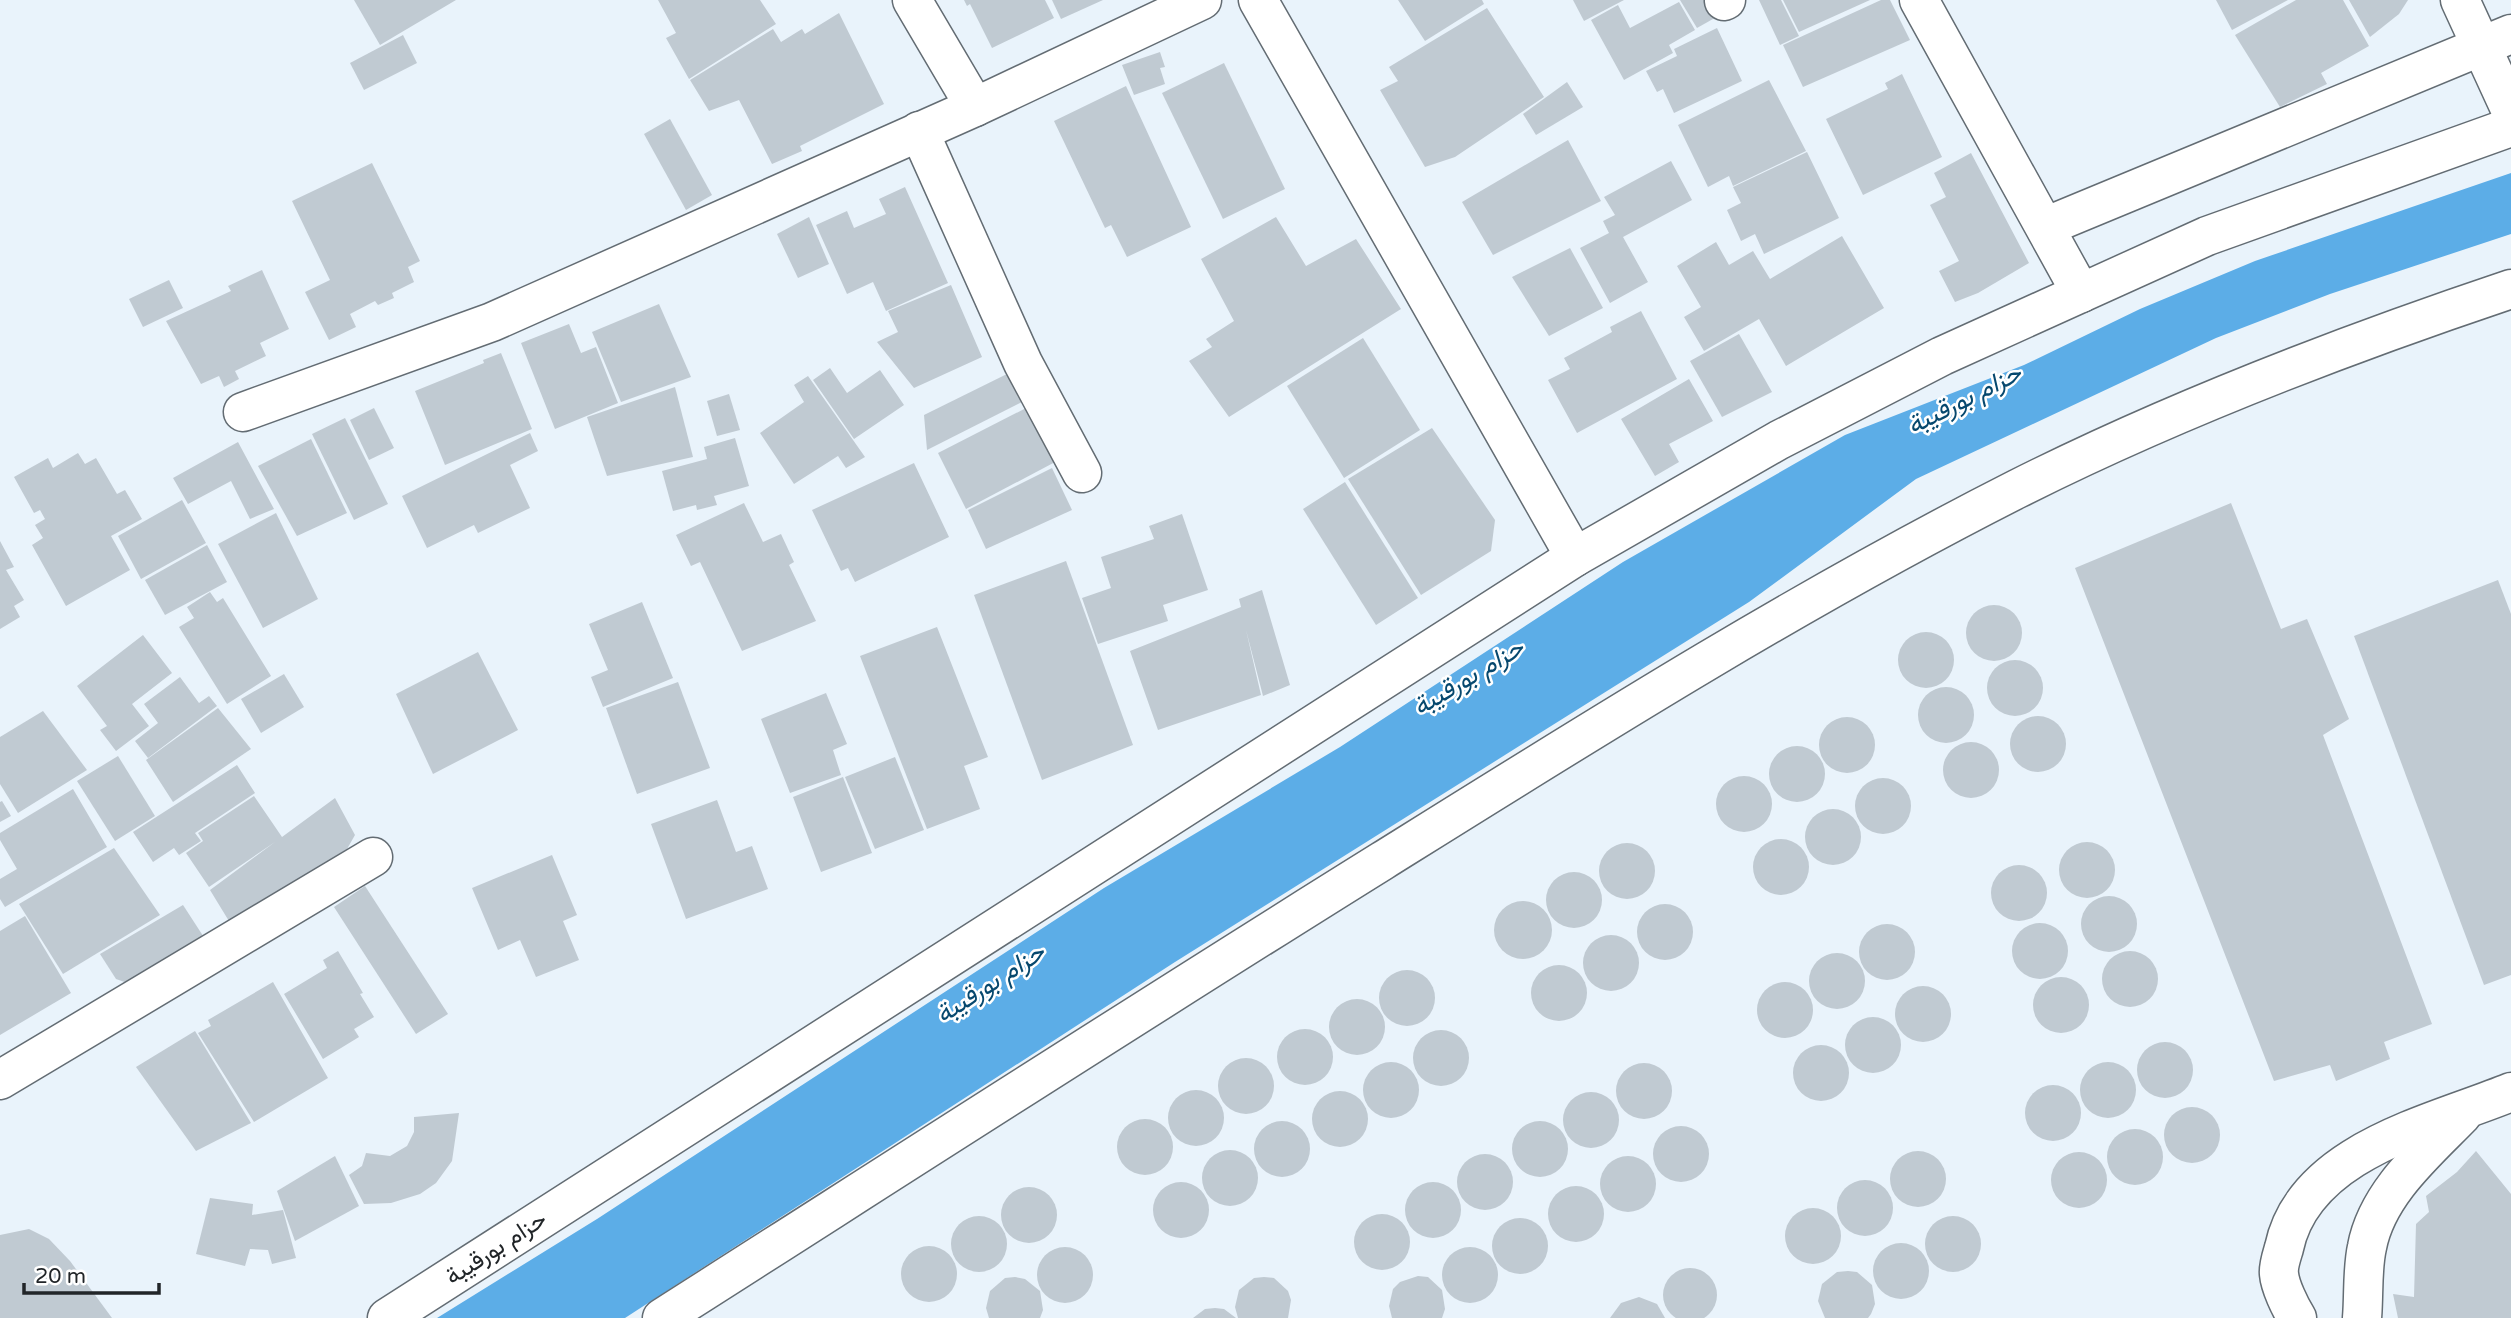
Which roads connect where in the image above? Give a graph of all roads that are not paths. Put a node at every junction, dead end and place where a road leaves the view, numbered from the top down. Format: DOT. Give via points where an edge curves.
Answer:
graph roads {
  1 [pos="912,0"];
  2 [pos="1202,0"];
  3 [pos="1258,0"];
  4 [pos="1919,0"];
  5 [pos="2460,0"];
  6 [pos="2496,41"];
  7 [pos="975,107"];
  8 [pos="2511,111"];
  9 [pos="2511,127"];
  10 [pos="919,131"];
  11 [pos="2047,226"];
  12 [pos="2511,289"];
  13 [pos="2081,293"];
  14 [pos="243,412"];
  15 [pos="1082,473"];
  16 [pos="1575,557"];
  17 [pos="373,857"];
  18 [pos="0,1080"];
  19 [pos="2511,1092"];
  20 [pos="2466,1111"];
  21 [pos="387,1318"];
  22 [pos="662,1318"];
  23 [pos="2297,1318"];
  24 [pos="2362,1318"];
  1 -- 7 [label="main road"];
  2 -- 7 [label="main road"];
  3 -- 16 [label="main road"];
  4 -- 11 [label="main road"];
  5 -- 6 [label="main road"];
  6 -- 8 [label="main road"];
  6 -- 11 [label="main road"];
  7 -- 10 [label="main road"];
  9 -- 13 [label="main road, حزام بورقيبة" via="2220,231"];
  10 -- 14 [label="main road" via="492,322"];
  10 -- 15 [label="main road" via="1023,363"];
  11 -- 13 [label="main road"];
  12 -- 22 [label="main road" via="2325,356 2142,432 2021,487 1837,584 1678,677 1212,967"];
  13 -- 16 [label="main road, حزام بورقيبة" via="1942,356 1779,440"];
  16 -- 21 [label="main road, حزام بورقيبة"];
  17 -- 18 [label="main road"];
  19 -- 20 [label="main road"];
  20 -- 23 [label="main road" via="2409,1129 2354,1157 2307,1198 2287,1233 2278,1273"];
  20 -- 24 [label="main road" via="2399,1180 2381,1212 2367,1245"];
}
